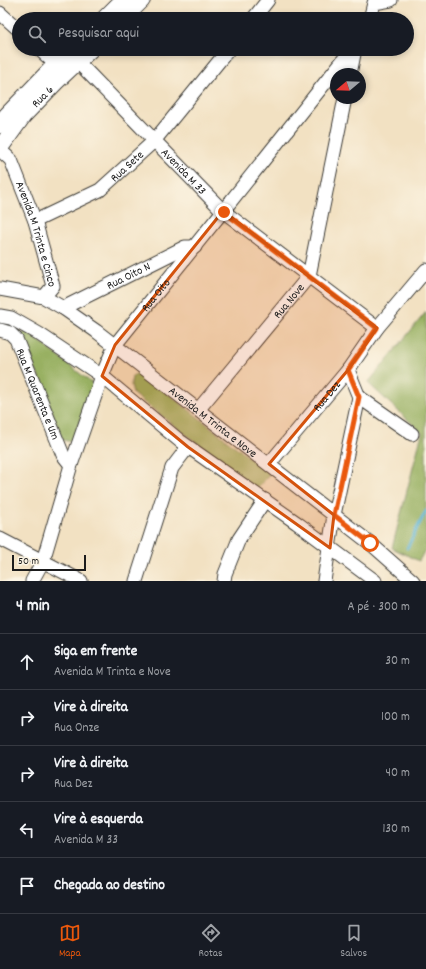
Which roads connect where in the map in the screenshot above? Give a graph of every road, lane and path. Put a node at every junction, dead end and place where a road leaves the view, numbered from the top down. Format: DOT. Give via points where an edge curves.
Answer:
graph roads {
  1 [pos="123,0"];
  2 [pos="142,0"];
  3 [pos="268,0"];
  4 [pos="391,0"];
  5 [pos="371,2"];
  6 [pos="111,12"];
  7 [pos="130,12"];
  8 [pos="259,12"];
  9 [pos="370,12"];
  10 [pos="0,13"];
  11 [pos="12,24"];
  12 [pos="46,56"];
  13 [pos="71,56"];
  14 [pos="75,56"];
  15 [pos="223,56"];
  16 [pos="347,56"];
  17 [pos="352,56"];
  18 [pos="351,68"];
  19 [pos="60,69"];
  20 [pos="344,104"];
  21 [pos="0,125"];
  22 [pos="154,141"];
  23 [pos="0,149"];
  24 [pos="224,212"];
  25 [pos="35,221"];
  26 [pos="194,247"];
  27 [pos="426,270"];
  28 [pos="309,276"];
  29 [pos="0,288"];
  30 [pos="44,297"];
  31 [pos="63,308"];
  32 [pos="0,316"];
  33 [pos="377,328"];
  34 [pos="0,330"];
  35 [pos="115,345"];
  36 [pos="348,370"];
  37 [pos="102,376"];
  38 [pos="359,397"];
  39 [pos="198,410"];
  40 [pos="412,434"];
  41 [pos="188,447"];
  42 [pos="269,464"];
  43 [pos="70,465"];
  44 [pos="265,500"];
  45 [pos="334,515"];
  46 [pos="0,539"];
  47 [pos="330,548"];
  48 [pos="43,561"];
  49 [pos="32,581"];
  50 [pos="81,581"];
  51 [pos="136,581"];
  52 [pos="224,581"];
  53 [pos="324,581"];
  54 [pos="374,581"];
  55 [pos="413,581"];
  1 -- 6 [label="main road"];
  2 -- 7 [label="main road"];
  3 -- 8 [label="street"];
  4 -- 5 [label="street"];
  5 -- 9 [label="street"];
  10 -- 11 [label="street"];
  12 -- 19 [label="street"];
  13 -- 19 [label="main road, Rua 6"];
  14 -- 22 [label="street, Avenida M 33"];
  15 -- 22 [label="street, Rua Sete"];
  16 -- 24 [label="street, Rua Oito"];
  17 -- 18 [label="street"];
  19 -- 21 [label="main road, Rua 6" via="6,116"];
  19 -- 23 [label="main road, Rua 6"];
  20 -- 28 [label="street, Rua Nove"];
  22 -- 24 [label="street, Avenida M 33"];
  22 -- 25 [label="street, Rua Sete" via="100,190"];
  23 -- 25 [label="street, Avenida M Trinta e Cinco" via="12,160"];
  24 -- 26 [label="street, Rua Oito"];
  24 -- 28 [label="street, Avenida M 33"];
  25 -- 30 [label="street, Avenida M Trinta e Cinco" via="53,286"];
  26 -- 31 [label="street, Rua Oito N" via="185,247"];
  26 -- 35 [label="street, Rua Oito"];
  27 -- 33 [label="street, Rua Dez"];
  28 -- 33 [label="street, Avenida M 33"];
  28 -- 39 [label="street, Rua Nove"];
  29 -- 30 [label="street, Avenida M Trinta e Nove"];
  30 -- 31 [label="street, Avenida M Trinta e Nove"];
  31 -- 35 [label="street, Avenida M Trinta e Nove"];
  32 -- 37 [label="street" via="11,318 34,331"];
  33 -- 36 [label="street, Rua Dez"];
  34 -- 43 [label="street, Rua M Quarenta e Um" via="10,333 16,339 63,455"];
  35 -- 37 [label="street, Rua Oito"];
  35 -- 39 [label="street, Avenida M Trinta e Nove"];
  36 -- 38 [label="street"];
  36 -- 42 [label="street, Rua Dez"];
  37 -- 41 [label="street"];
  37 -- 43 [label="street, Rua Oito"];
  38 -- 40 [label="street"];
  38 -- 45 [label="street"];
  39 -- 42 [label="street, Avenida M Trinta e Nove"];
  41 -- 44 [label="street"];
  41 -- 51 [label="street" via="172,468"];
  42 -- 45 [label="street, Avenida M Trinta e Nove"];
  43 -- 48 [label="street, Rua Oito"];
  44 -- 47 [label="street"];
  44 -- 52 [label="street" via="239,539"];
  45 -- 47 [label="street"];
  45 -- 55 [label="street, Avenida M Trinta e Nove"];
  46 -- 48 [label="street"];
  47 -- 53 [label="street"];
  47 -- 54 [label="street"];
  48 -- 49 [label="street, Rua Oito"];
  48 -- 50 [label="street"];
}
